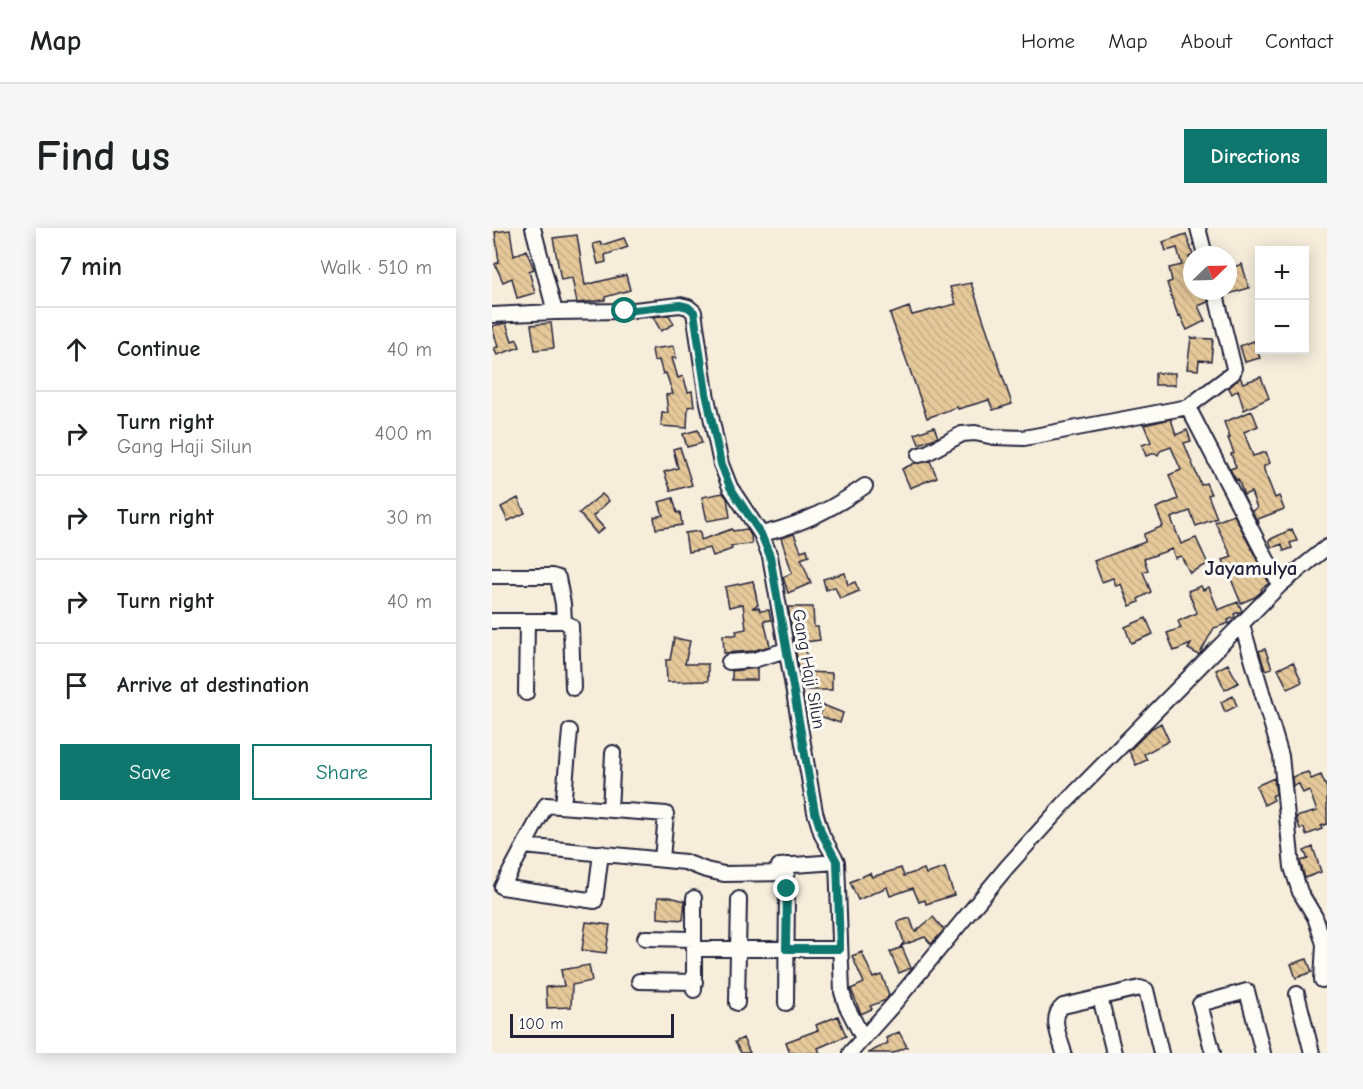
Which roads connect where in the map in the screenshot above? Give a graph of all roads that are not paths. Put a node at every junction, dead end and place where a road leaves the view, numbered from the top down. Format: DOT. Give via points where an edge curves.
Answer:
graph roads {
  1 [pos="532,228"];
  2 [pos="1197,228"];
  3 [pos="1202,246"];
  4 [pos="1217,300"];
  5 [pos="555,312"];
  6 [pos="492,315"];
  7 [pos="1188,407"];
  8 [pos="919,455"];
  9 [pos="865,486"];
  10 [pos="761,534"];
  11 [pos="1327,547"];
  12 [pos="492,576"];
  13 [pos="1280,585"];
  14 [pos="492,621"];
  15 [pos="527,621"];
  16 [pos="564,621"];
  17 [pos="1242,625"];
  18 [pos="786,650"];
  19 [pos="729,662"];
  20 [pos="573,688"];
  21 [pos="526,693"];
  22 [pos="570,730"];
  23 [pos="614,753"];
  24 [pos="563,806"];
  25 [pos="610,810"];
  26 [pos="524,846"];
  27 [pos="601,853"];
  28 [pos="662,859"];
  29 [pos="837,862"];
  30 [pos="787,889"];
  31 [pos="694,898"];
  32 [pos="739,899"];
  33 [pos="645,938"];
  34 [pos="694,944"];
  35 [pos="738,949"];
  36 [pos="786,949"];
  37 [pos="840,949"];
  38 [pos="1322,980"];
  39 [pos="639,981"];
  40 [pos="1297,994"];
  41 [pos="1100,997"];
  42 [pos="786,1002"];
  43 [pos="737,1003"];
  44 [pos="863,1038"];
  45 [pos="850,1053"];
  46 [pos="1064,1053"];
  47 [pos="1114,1053"];
  48 [pos="1161,1053"];
  49 [pos="1213,1053"];
  50 [pos="1263,1053"];
  51 [pos="1312,1053"];
  1 -- 5 [label="street"];
  2 -- 3 [label="street"];
  4 -- 7 [label="street" via="1233,373"];
  5 -- 6 [label="street"];
  5 -- 10 [label="street, Gang Haji Silun" via="680,305 694,312 721,464 730,487"];
  7 -- 8 [label="street" via="1024,438 962,434"];
  7 -- 13 [label="street"];
  9 -- 10 [label="street" via="799,523"];
  10 -- 18 [label="street, Gang Haji Silun" via="770,556"];
  11 -- 13 [label="street"];
  12 -- 16 [label="street" via="557,577"];
  13 -- 17 [label="street"];
  14 -- 15 [label="street"];
  15 -- 16 [label="street"];
  15 -- 21 [label="street"];
  16 -- 20 [label="street" via="571,626"];
  17 -- 38 [label="street" via="1281,756 1292,867 1324,944"];
  17 -- 44 [label="street" via="1064,804"];
  18 -- 19 [label="street" via="754,660"];
  18 -- 29 [label="street, Gang Haji Silun" via="815,812"];
  22 -- 24 [label="street"];
  23 -- 25 [label="street"];
  24 -- 25 [label="street"];
  24 -- 26 [label="street" via="546,805"];
  25 -- 28 [label="street" via="666,814"];
  26 -- 27 [label="street"];
  26 -- 27 [label="street" via="502,887 595,901"];
  27 -- 28 [label="street"];
  28 -- 29 [label="street" via="724,874"];
  29 -- 37 [label="street, Gang Haji Silun"];
  30 -- 36 [label="street"];
  31 -- 34 [label="street"];
  32 -- 35 [label="street"];
  33 -- 34 [label="street"];
  34 -- 35 [label="street"];
  34 -- 39 [label="street" via="695,986"];
  35 -- 36 [label="street"];
  35 -- 43 [label="street"];
  36 -- 37 [label="street"];
  36 -- 42 [label="street"];
  37 -- 44 [label="street, Gang Haji Silun" via="844,999"];
  40 -- 51 [label="street"];
  41 -- 46 [label="street" via="1058,1010 1056,1025"];
  41 -- 47 [label="street"];
  41 -- 48 [label="street" via="1146,990"];
  44 -- 45 [label="street"];
  49 -- 50 [label="street" via="1200,1004 1247,991"];
}
